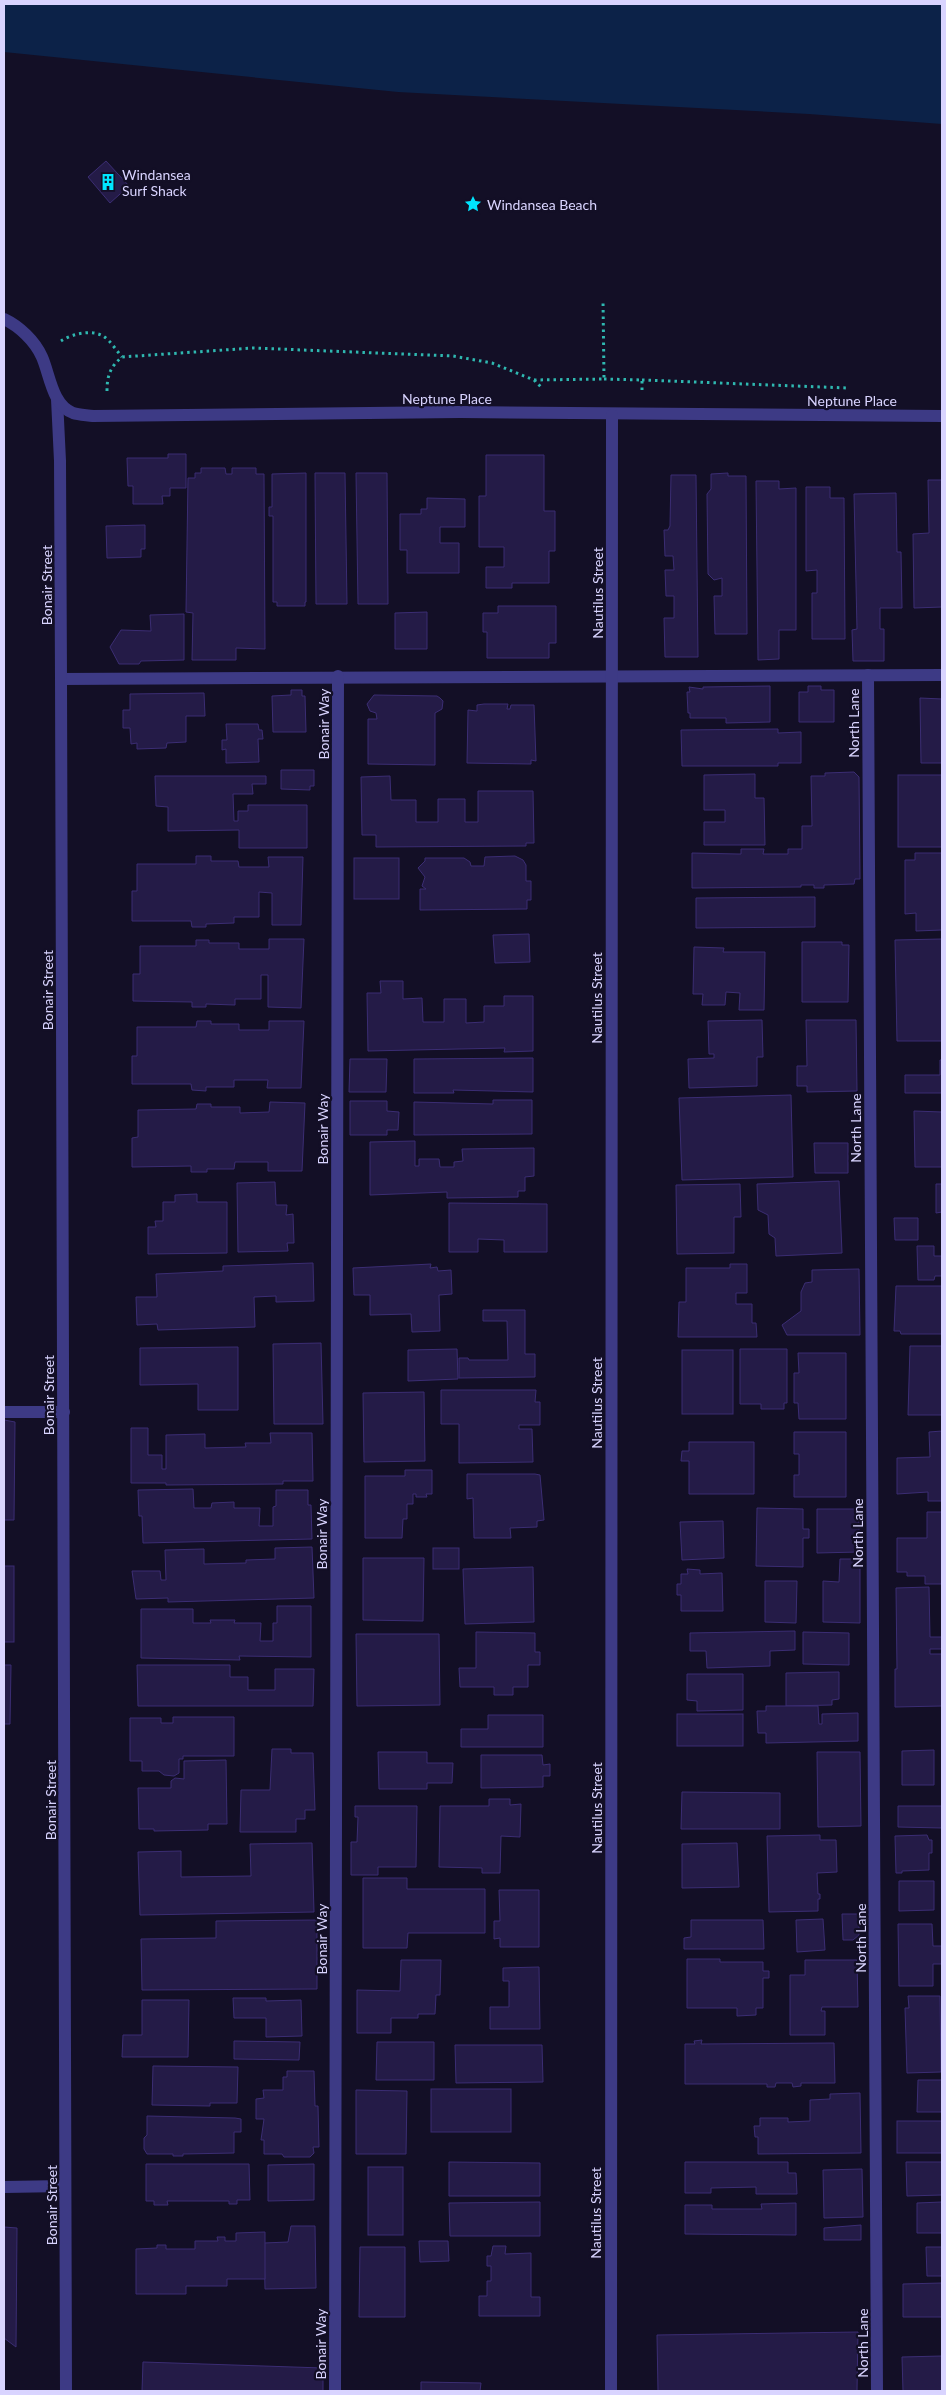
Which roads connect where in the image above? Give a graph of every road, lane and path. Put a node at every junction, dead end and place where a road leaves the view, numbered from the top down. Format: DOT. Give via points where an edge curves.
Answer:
graph roads {
  1 [pos="604,300"];
  2 [pos="4,319"];
  3 [pos="42,355"];
  4 [pos="122,356"];
  5 [pos="534,380"];
  6 [pos="57,399"];
  7 [pos="550,413"];
  8 [pos="106,414"];
  9 [pos="612,414"];
  10 [pos="942,416"];
  11 [pos="942,675"];
  12 [pos="338,676"];
  13 [pos="612,676"];
  14 [pos="868,676"];
  15 [pos="61,679"];
  16 [pos="4,1412"];
  17 [pos="64,1412"];
  18 [pos="66,2186"];
  19 [pos="4,2187"];
  20 [pos="66,2391"];
  21 [pos="335,2391"];
  22 [pos="610,2391"];
  23 [pos="877,2391"];
  1 -- 5 [label="path" via="604,379"];
  2 -- 3 [label="street" via="31,340"];
  3 -- 4 [label="path" via="66,338 90,332 103,336"];
  3 -- 6 [label="street"];
  4 -- 5 [label="path" via="252,348 453,356 492,363"];
  4 -- 8 [label="path" via="113,364 107,378"];
  5 -- 7 [label="path" via="546,394"];
  6 -- 8 [label="street, Neptune Place" via="72,413"];
  6 -- 15 [label="street, Bonair Street"];
  7 -- 8 [label="street, Neptune Place"];
  7 -- 9 [label="street, Neptune Place"];
  9 -- 10 [label="street, Neptune Place"];
  9 -- 13 [label="street, Nautilus Street"];
  11 -- 14 [label="street"];
  12 -- 13 [label="street"];
  12 -- 15 [label="street"];
  12 -- 21 [label="street, Bonair Way"];
  13 -- 14 [label="street"];
  13 -- 22 [label="street, Nautilus Street"];
  14 -- 23 [label="street, North Lane"];
  15 -- 17 [label="street, Bonair Street"];
  16 -- 17 [label="street"];
  17 -- 18 [label="street, Bonair Street"];
  18 -- 19 [label="street"];
  18 -- 20 [label="street, Bonair Street"];
}
